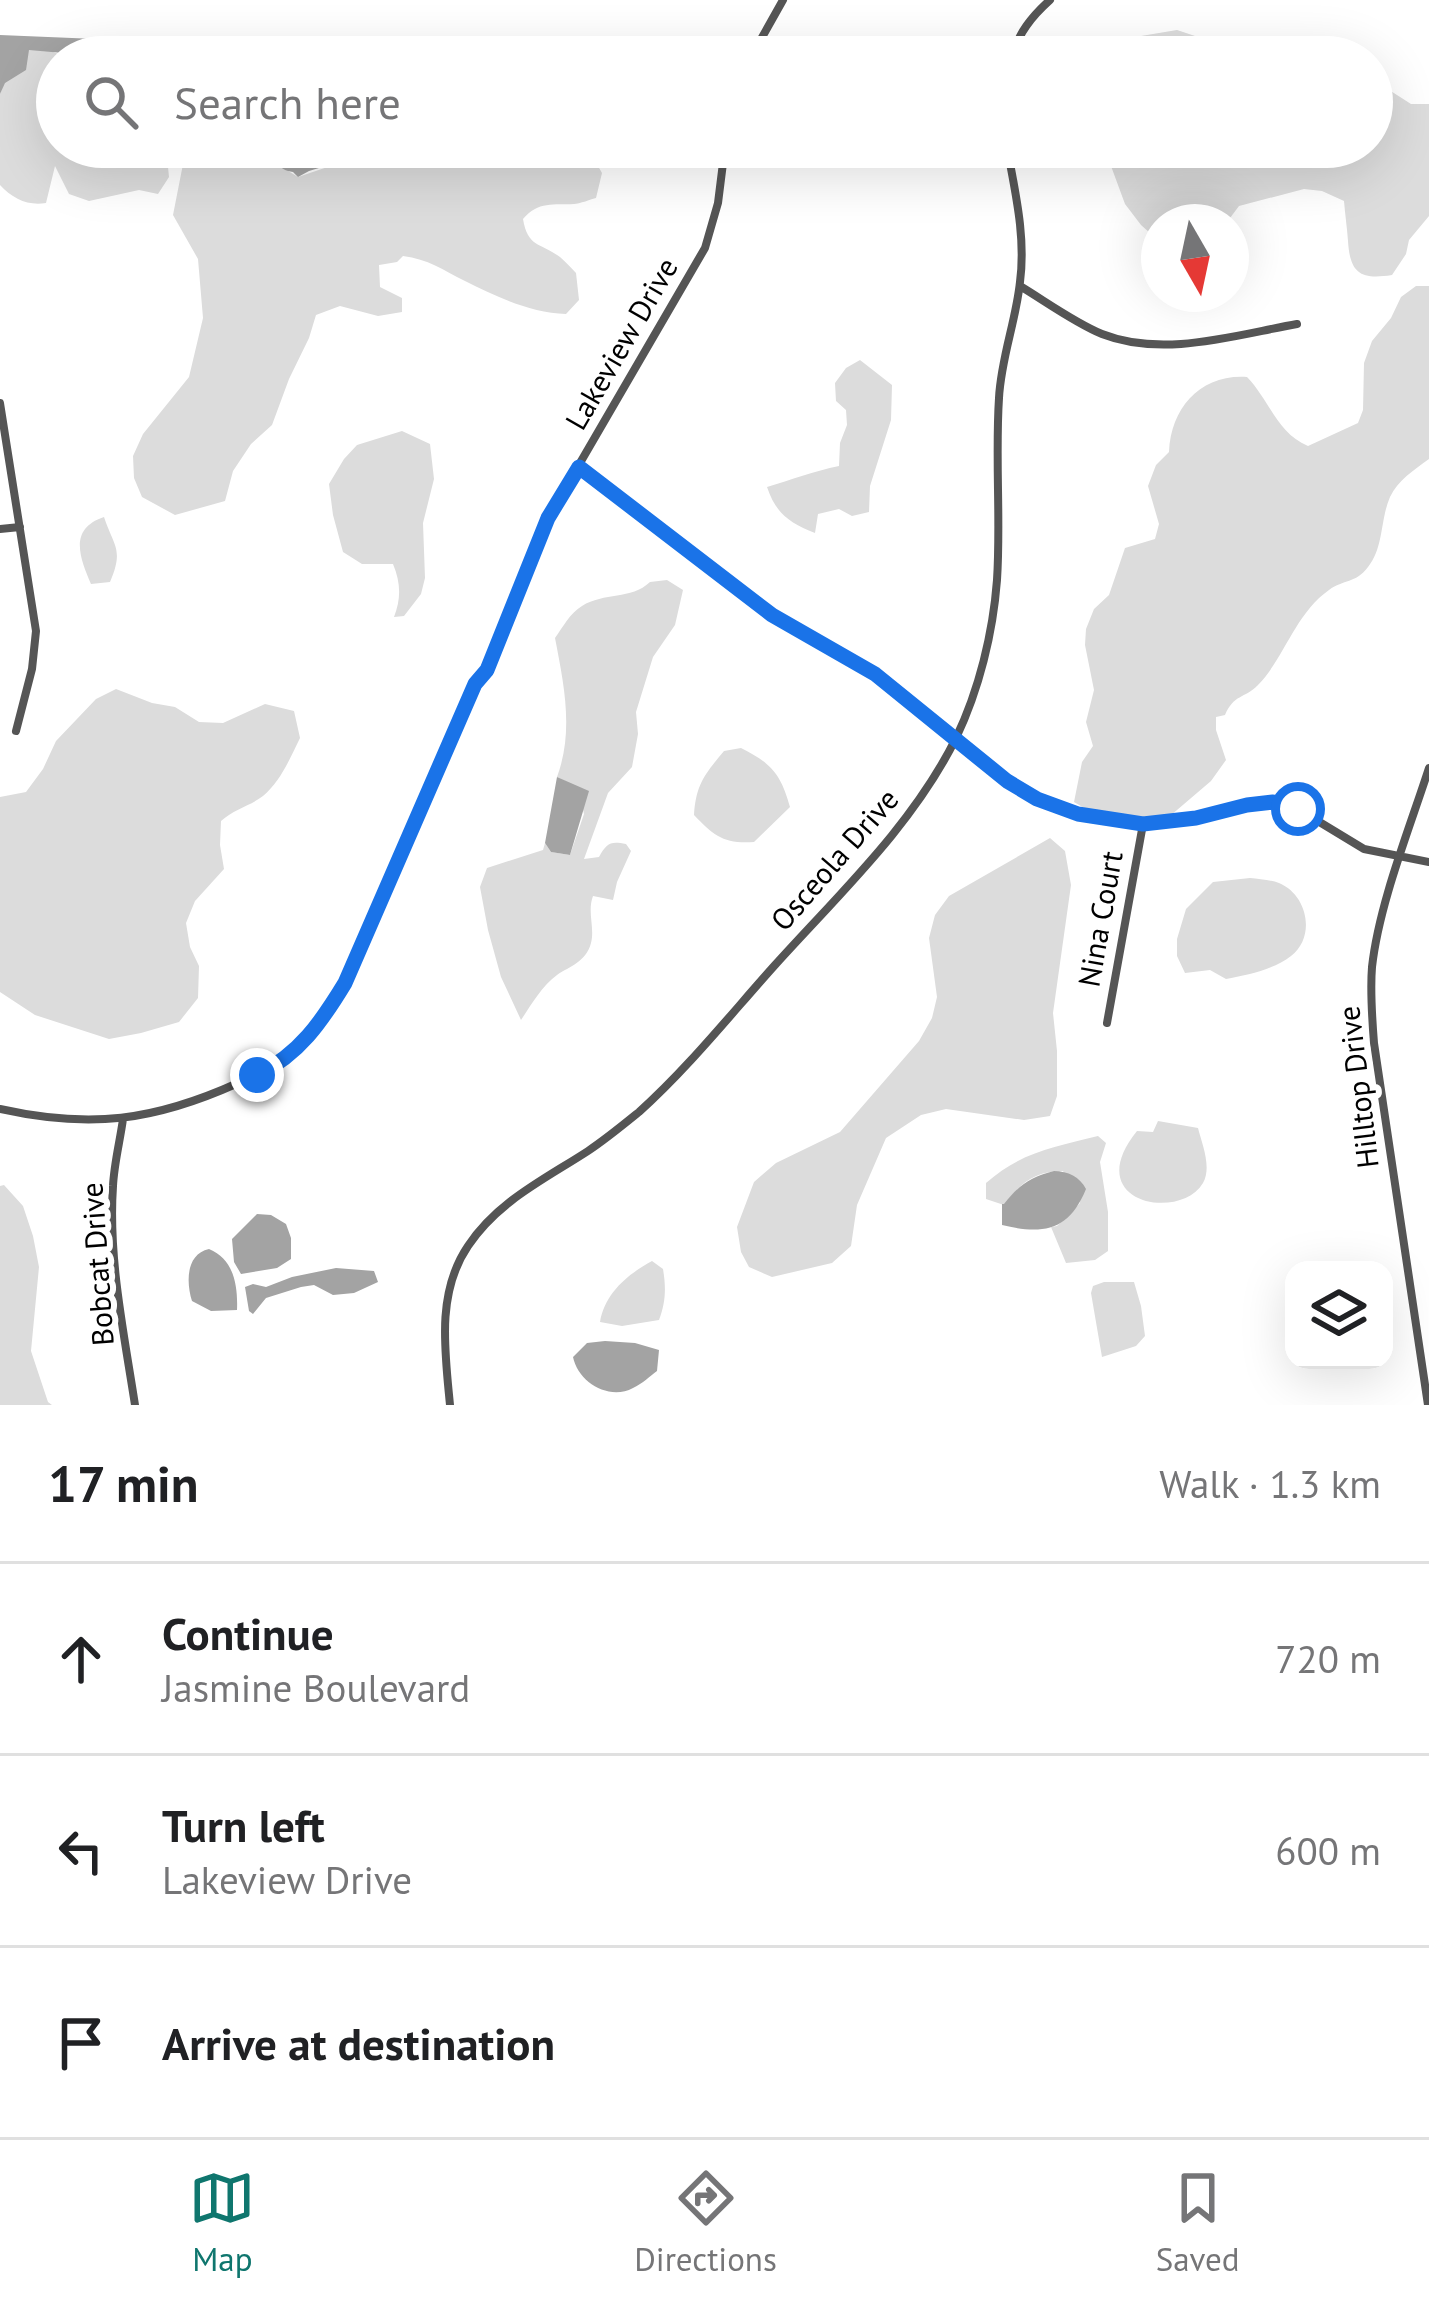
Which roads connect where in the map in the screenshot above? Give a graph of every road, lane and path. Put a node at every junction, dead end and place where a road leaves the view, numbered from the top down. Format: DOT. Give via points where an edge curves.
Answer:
graph roads {
  1 [pos="783,0"];
  2 [pos="1050,0"];
  3 [pos="763,36"];
  4 [pos="1018,36"];
  5 [pos="722,168"];
  6 [pos="1010,168"];
  7 [pos="1020,286"];
  8 [pos="1297,324"];
  9 [pos="0,403"];
  10 [pos="579,467"];
  11 [pos="20,527"];
  12 [pos="0,529"];
  13 [pos="16,731"];
  14 [pos="956,737"];
  15 [pos="1429,769"];
  16 [pos="1143,824"];
  17 [pos="1400,858"];
  18 [pos="1429,862"];
  19 [pos="1107,1023"];
  20 [pos="0,1109"];
  21 [pos="123,1119"];
  22 [pos="135,1405"];
  23 [pos="449,1405"];
  24 [pos="1428,1405"];
  1 -- 3 [label="street"];
  2 -- 4 [label="street"];
  5 -- 10 [label="street, Lakeview Drive" via="705,248"];
  6 -- 7 [label="street, Osceola Drive" via="1023,233"];
  7 -- 8 [label="street" via="1102,334 1167,346"];
  7 -- 14 [label="street, Osceola Drive" via="999,395 991,630"];
  9 -- 11 [label="street"];
  10 -- 14 [label="street" via="772,615 875,674"];
  10 -- 21 [label="street, Lakeview Drive" via="548,518 487,670 320,1025 266,1071 170,1110"];
  11 -- 12 [label="street"];
  11 -- 13 [label="street" via="36,631"];
  14 -- 16 [label="street" via="1037,799"];
  14 -- 23 [label="street, Osceola Drive" via="902,824 680,1069 592,1148 516,1196 466,1248 446,1310"];
  15 -- 17 [label="street, Hilltop Drive"];
  16 -- 17 [label="street" via="1273,802 1364,849"];
  16 -- 19 [label="street, Nina Court"];
  17 -- 18 [label="street"];
  17 -- 24 [label="street, Hilltop Drive" via="1372,966 1371,1009"];
  20 -- 21 [label="street, Lakeview Drive" via="44,1119"];
  21 -- 22 [label="street, Bobcat Drive" via="113,1219"];
}
